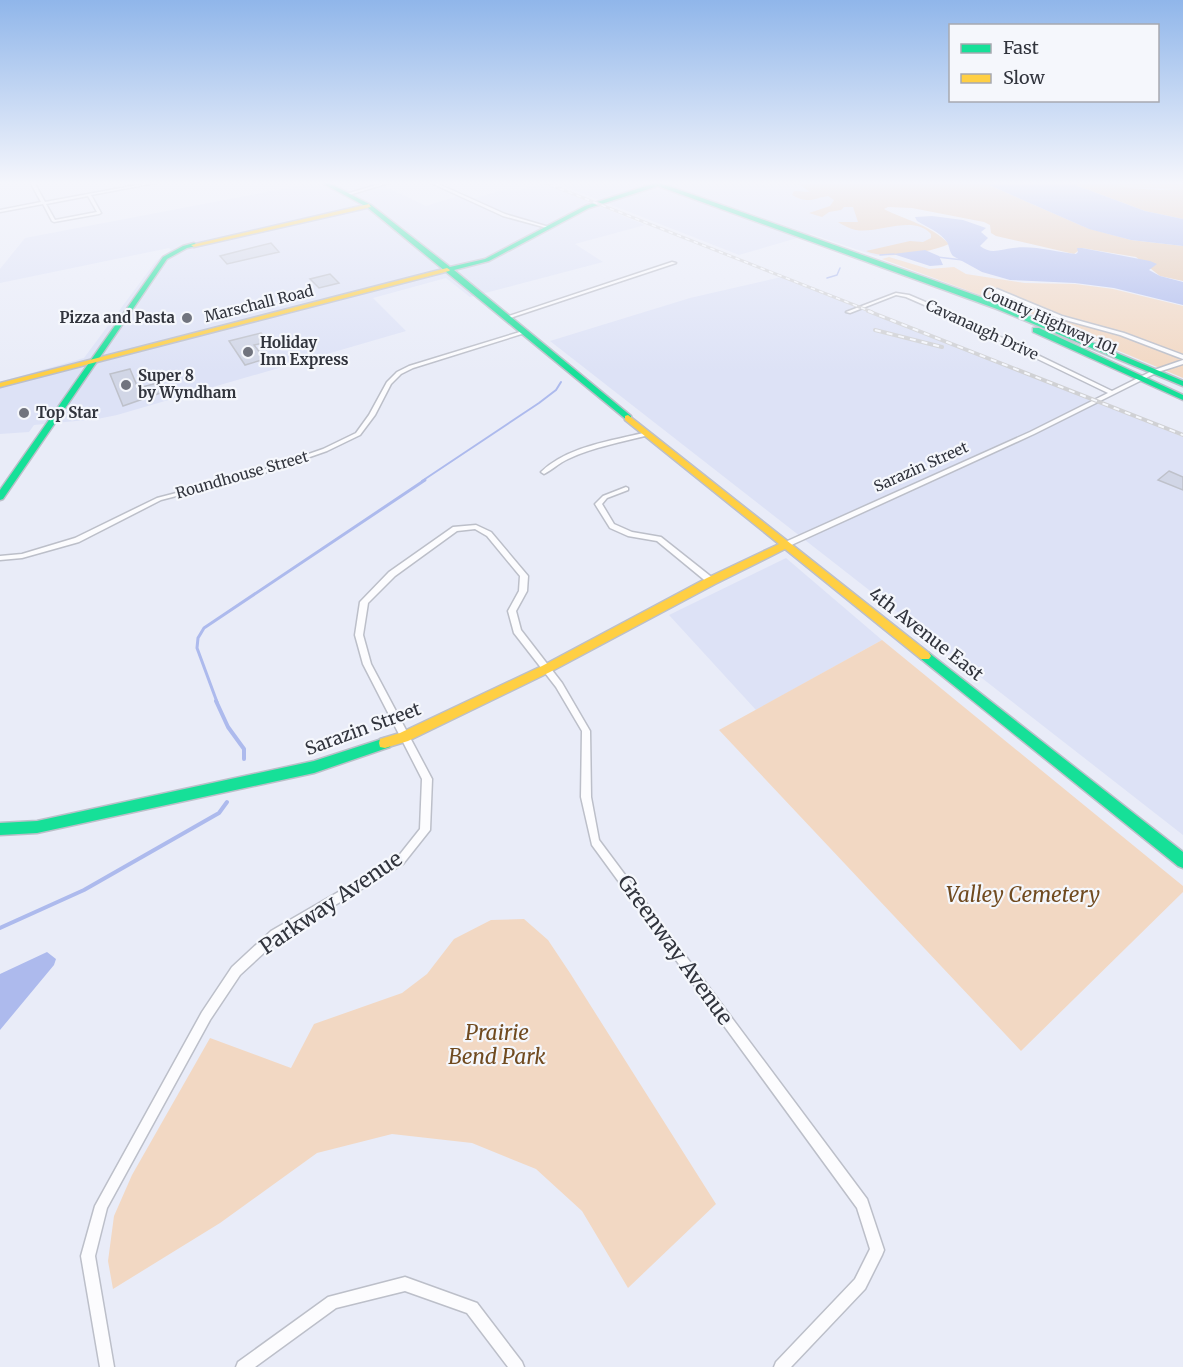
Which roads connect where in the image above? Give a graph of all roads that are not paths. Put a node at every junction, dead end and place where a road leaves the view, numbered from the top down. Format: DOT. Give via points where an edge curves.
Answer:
graph roads {
  1 [pos="193,246"];
  2 [pos="419,246"];
  3 [pos="517,246"];
  4 [pos="829,246"];
  5 [pos="674,263"];
  6 [pos="884,265"];
  7 [pos="449,270"];
  8 [pos="997,290"];
  9 [pos="848,312"];
  10 [pos="508,317"];
  11 [pos="525,332"];
  12 [pos="1183,357"];
  13 [pos="92,362"];
  14 [pos="1183,362"];
  15 [pos="1156,371"];
  16 [pos="1143,379"];
  17 [pos="1183,384"];
  18 [pos="0,385"];
  19 [pos="1113,393"];
  20 [pos="1183,398"];
  21 [pos="647,434"];
  22 [pos="544,472"];
  23 [pos="626,489"];
  24 [pos="0,497"];
  25 [pos="455,529"];
  26 [pos="785,545"];
  27 [pos="0,558"];
  28 [pos="711,581"];
  29 [pos="546,669"];
  30 [pos="404,736"];
  31 [pos="0,829"];
  32 [pos="1183,861"];
  33 [pos="107,1367"];
  34 [pos="243,1367"];
  35 [pos="517,1367"];
  36 [pos="781,1367"];
  1 -- 13 [label="street" via="174,252 158,265"];
  2 -- 7 [label="street, 4th Avenue East"];
  3 -- 7 [label="street, Marschall Road" via="487,260"];
  4 -- 6 [label="street, County Highway 101"];
  5 -- 10 [label="street"];
  6 -- 15 [label="street" via="1047,325"];
  6 -- 16 [label="street, County Highway 101"];
  7 -- 10 [label="street, 4th Avenue East"];
  7 -- 13 [label="street, Marschall Road"];
  8 -- 12 [label="street" via="1069,320 1122,334"];
  9 -- 19 [label="street, Cavanaugh Drive" via="896,294 907,296"];
  10 -- 11 [label="street, 4th Avenue East"];
  11 -- 21 [label="street, 4th Avenue East"];
  11 -- 27 [label="street, Roundhouse Street" via="399,373 358,434 325,450 259,473 159,499 77,540 22,556"];
  13 -- 18 [label="street, Marschall Road"];
  13 -- 24 [label="street"];
  14 -- 15 [label="street, Sarazin Street"];
  15 -- 16 [label="street, Sarazin Street"];
  15 -- 17 [label="street"];
  16 -- 19 [label="street, Sarazin Street"];
  16 -- 20 [label="street, County Highway 101"];
  19 -- 26 [label="street, Sarazin Street"];
  21 -- 22 [label="street" via="570,454"];
  21 -- 26 [label="street, 4th Avenue East"];
  23 -- 28 [label="street" via="598,504 612,526 658,539"];
  25 -- 29 [label="street, Greenway Avenue" via="476,527 489,534 524,576 523,591 513,611 517,631"];
  25 -- 30 [label="street, Parkway Avenue" via="392,574 364,602 359,635 367,664"];
  26 -- 28 [label="street, Sarazin Street"];
  26 -- 32 [label="street, 4th Avenue East"];
  28 -- 29 [label="street, Sarazin Street"];
  29 -- 30 [label="street, Sarazin Street"];
  29 -- 36 [label="street, Greenway Avenue" via="586,731 586,797 595,842 862,1204 877,1250 860,1284"];
  30 -- 31 [label="street, Sarazin Street" via="314,767 37,828"];
  30 -- 33 [label="street, Parkway Avenue" via="427,779 425,830 400,861 275,935 236,971 206,1016 101,1206 88,1256"];
  34 -- 35 [label="street" via="333,1302 405,1284 472,1308"];
}
